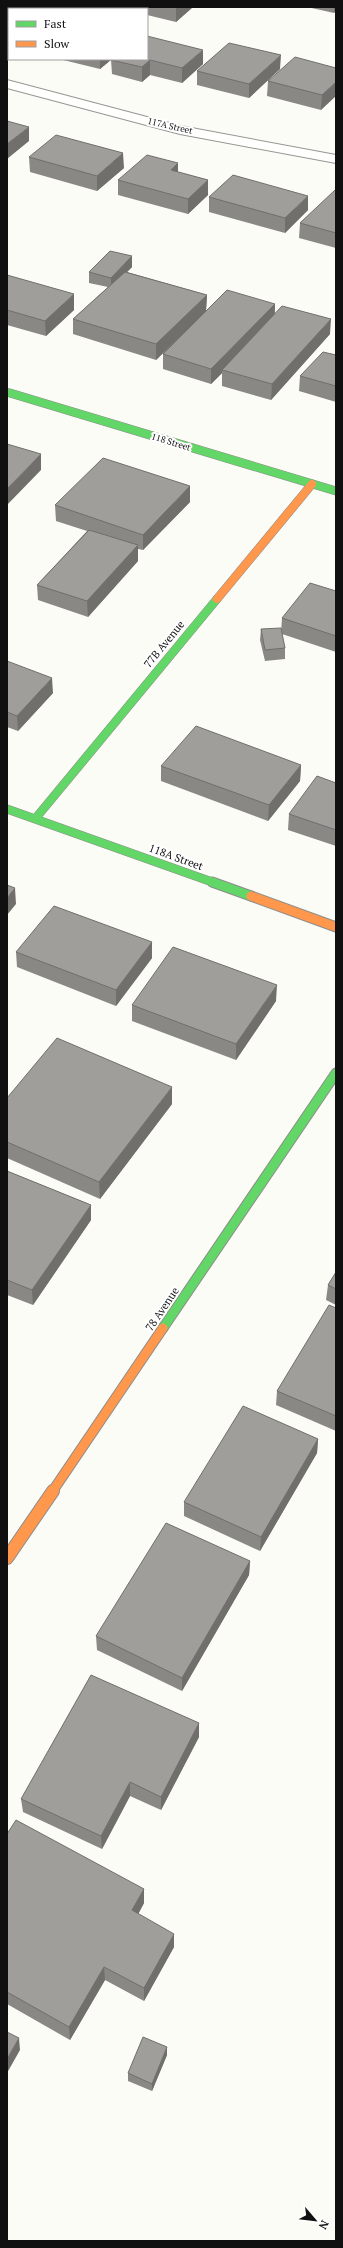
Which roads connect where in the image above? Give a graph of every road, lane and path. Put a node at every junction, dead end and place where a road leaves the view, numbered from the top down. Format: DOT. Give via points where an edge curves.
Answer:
graph roads {
  1 [pos="7,84"];
  2 [pos="336,159"];
  3 [pos="7,392"];
  4 [pos="312,484"];
  5 [pos="336,491"];
  6 [pos="7,809"];
  7 [pos="35,819"];
  8 [pos="336,927"];
  9 [pos="336,1073"];
  10 [pos="7,1558"];
  1 -- 2 [label="street, 117A Street" via="180,130"];
  3 -- 4 [label="street, 118 Street"];
  4 -- 5 [label="street, 118 Street"];
  4 -- 7 [label="street, 77B Avenue"];
  6 -- 7 [label="street, 118A Street"];
  7 -- 8 [label="street, 118A Street"];
  9 -- 10 [label="street, 78 Avenue"];
}
